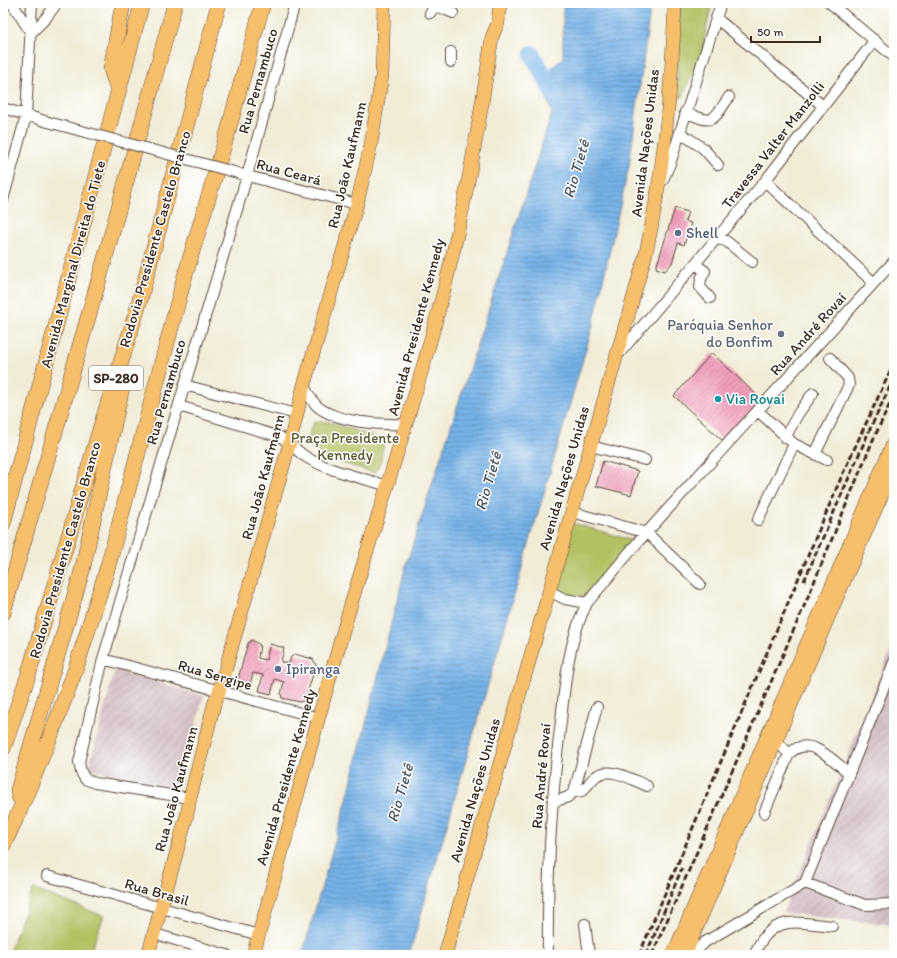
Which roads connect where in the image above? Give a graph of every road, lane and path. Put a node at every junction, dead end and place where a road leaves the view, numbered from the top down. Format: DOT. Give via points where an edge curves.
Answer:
graph roads {
  1 [pos="12,3"];
  2 [pos="32,3"];
  3 [pos="57,3"];
  4 [pos="123,3"];
  5 [pos="142,3"];
  6 [pos="175,3"];
  7 [pos="219,3"];
  8 [pos="263,3"];
  9 [pos="295,3"];
  10 [pos="384,3"];
  11 [pos="492,3"];
  12 [pos="500,3"];
  13 [pos="675,3"];
  14 [pos="721,3"];
  15 [pos="830,3"];
  16 [pos="430,13"];
  17 [pos="453,13"];
  18 [pos="716,18"];
  19 [pos="30,33"];
  20 [pos="492,37"];
  21 [pos="875,40"];
  22 [pos="894,56"];
  23 [pos="118,91"];
  24 [pos="729,97"];
  25 [pos="823,106"];
  26 [pos="3,108"];
  27 [pos="686,112"];
  28 [pos="26,116"];
  29 [pos="679,132"];
  30 [pos="718,165"];
  31 [pos="242,174"];
  32 [pos="765,182"];
  33 [pos="659,187"];
  34 [pos="3,200"];
  35 [pos="357,204"];
  36 [pos="717,239"];
  37 [pos="894,261"];
  38 [pos="752,262"];
  39 [pos="695,264"];
  40 [pos="874,283"];
  41 [pos="710,298"];
  42 [pos="138,307"];
  43 [pos="616,358"];
  44 [pos="830,358"];
  45 [pos="184,385"];
  46 [pos="304,385"];
  47 [pos="813,393"];
  48 [pos="179,406"];
  49 [pos="758,411"];
  50 [pos="296,414"];
  51 [pos="407,424"];
  52 [pos="894,440"];
  53 [pos="790,441"];
  54 [pos="290,442"];
  55 [pos="591,446"];
  56 [pos="815,454"];
  57 [pos="645,460"];
  58 [pos="827,460"];
  59 [pos="894,467"];
  60 [pos="388,486"];
  61 [pos="572,512"];
  62 [pos="758,520"];
  63 [pos="3,524"];
  64 [pos="647,533"];
  65 [pos="700,584"];
  66 [pos="549,591"];
  67 [pos="587,603"];
  68 [pos="3,613"];
  69 [pos="103,659"];
  70 [pos="894,662"];
  71 [pos="219,692"];
  72 [pos="597,707"];
  73 [pos="320,718"];
  74 [pos="776,740"];
  75 [pos="3,749"];
  76 [pos="789,754"];
  77 [pos="849,773"];
  78 [pos="647,786"];
  79 [pos="574,792"];
  80 [pos="190,798"];
  81 [pos="553,802"];
  82 [pos="20,812"];
  83 [pos="764,814"];
  84 [pos="3,846"];
  85 [pos="47,876"];
  86 [pos="805,883"];
  87 [pos="894,904"];
  88 [pos="161,908"];
  89 [pos="585,924"];
  90 [pos="832,926"];
  91 [pos="154,934"];
  92 [pos="259,935"];
  93 [pos="220,954"];
  94 [pos="148,955"];
  95 [pos="253,955"];
  96 [pos="445,955"];
  97 [pos="548,955"];
  98 [pos="589,955"];
  99 [pos="673,955"];
  100 [pos="685,955"];
  101 [pos="692,955"];
  102 [pos="754,955"];
  1 -- 19 [label="street"];
  2 -- 19 [label="street"];
  3 -- 19 [label="street"];
  4 -- 23 [label="highway" via="111,69"];
  5 -- 23 [label="highway, Avenida Marginal Direita do Tiete"];
  6 -- 68 [label="highway, SP-280"];
  7 -- 42 [label="highway, Rodovia Presidente Castelo Branco / SP-280"];
  8 -- 82 [label="highway" via="177,302 108,566 76,668"];
  9 -- 31 [label="street, Rua Pernambuco"];
  10 -- 35 [label="main road, Rua João Kaufmann" via="382,76 371,144"];
  11 -- 20 [label="main road"];
  12 -- 20 [label="main road, Avenida Presidente Kennedy" via="498,23"];
  13 -- 33 [label="main road, Avenida Nações Unidas"];
  14 -- 18 [label="street"];
  15 -- 21 [label="street"];
  16 -- 17 [label="street" via="439,7"];
  18 -- 25 [label="street"];
  18 -- 27 [label="street"];
  19 -- 28 [label="street"];
  20 -- 51 [label="main road, Avenida Presidente Kennedy" via="460,220"];
  21 -- 22 [label="street"];
  21 -- 25 [label="street, Travessa Valter Manzolli"];
  23 -- 63 [label="highway, Avenida Marginal Direita do Tiete"];
  24 -- 27 [label="street" via="716,116 710,120 703,120"];
  25 -- 32 [label="street, Travessa Valter Manzolli"];
  26 -- 28 [label="street, Rua Ceará"];
  27 -- 29 [label="street"];
  28 -- 31 [label="street, Rua Ceará, bridge"];
  28 -- 34 [label="street"];
  29 -- 30 [label="street" via="703,148"];
  29 -- 33 [label="street" via="671,161"];
  31 -- 35 [label="street, Rua Ceará"];
  31 -- 45 [label="street, Rua Pernambuco"];
  32 -- 36 [label="street, Travessa Valter Manzolli"];
  32 -- 40 [label="street"];
  33 -- 43 [label="main road, Avenida Nações Unidas" via="646,253"];
  35 -- 46 [label="main road, Rua João Kaufmann"];
  36 -- 38 [label="street" via="726,241"];
  36 -- 39 [label="street, Travessa Valter Manzolli"];
  37 -- 40 [label="street, Rua André Rovaí"];
  39 -- 41 [label="street" via="705,271 700,287"];
  39 -- 43 [label="street, Travessa Valter Manzolli"];
  40 -- 49 [label="street, Rua André Rovaí"];
  42 -- 75 [label="highway, Rodovia Presidente Castelo Branco / SP-280" via="28,676"];
  42 -- 82 [label="highway" via="82,571 18,790"];
  43 -- 55 [label="main road, Avenida Nações Unidas"];
  44 -- 56 [label="street" via="848,378 849,385"];
  45 -- 48 [label="street, Rua Pernambuco"];
  45 -- 50 [label="street"];
  46 -- 50 [label="main road, Rua João Kaufmann"];
  46 -- 51 [label="street" via="314,403 330,413 378,425"];
  47 -- 53 [label="street" via="798,414"];
  48 -- 54 [label="street"];
  48 -- 69 [label="street, Rua Pernambuco"];
  49 -- 53 [label="street"];
  49 -- 64 [label="street, Rua André Rovaí"];
  50 -- 54 [label="main road, Rua João Kaufmann"];
  51 -- 60 [label="main road, Avenida Presidente Kennedy"];
  52 -- 99 [label="main road"];
  53 -- 56 [label="street"];
  53 -- 62 [label="street"];
  54 -- 60 [label="street" via="299,453 324,466"];
  54 -- 71 [label="main road, Rua João Kaufmann"];
  55 -- 57 [label="street"];
  55 -- 61 [label="main road, Avenida Nações Unidas"];
  56 -- 58 [label="street"];
  59 -- 74 [label="main road"];
  60 -- 73 [label="main road, Avenida Presidente Kennedy"];
  61 -- 64 [label="street"];
  61 -- 66 [label="main road, Avenida Nações Unidas"];
  64 -- 65 [label="street"];
  64 -- 67 [label="street, Rua André Rovaí"];
  66 -- 67 [label="street" via="565,599"];
  66 -- 96 [label="main road, Avenida Nações Unidas"];
  67 -- 81 [label="street, Rua André Rovaí" via="577,625 572,645 557,750"];
  69 -- 71 [label="street, Rua Sergipe"];
  69 -- 80 [label="street, Rua Pernambuco" via="78,762 80,772 85,779 95,784"];
  70 -- 77 [label="street"];
  71 -- 73 [label="street, Rua Sergipe"];
  71 -- 80 [label="main road, Rua João Kaufmann"];
  72 -- 79 [label="street"];
  73 -- 92 [label="main road, Avenida Presidente Kennedy"];
  74 -- 76 [label="street"];
  74 -- 100 [label="main road"];
  76 -- 77 [label="street" via="800,746 808,745"];
  76 -- 83 [label="street"];
  77 -- 86 [label="street"];
  78 -- 79 [label="street" via="622,775 603,773 595,776 582,791"];
  79 -- 81 [label="street"];
  80 -- 88 [label="main road, Rua João Kaufmann"];
  81 -- 97 [label="street, Rua André Rovaí"];
  82 -- 84 [label="highway"];
  85 -- 88 [label="street, Rua Brasil"];
  86 -- 87 [label="street" via="865,905"];
  86 -- 101 [label="street" via="705,942"];
  88 -- 91 [label="main road, Rua João Kaufmann"];
  88 -- 92 [label="street, Rua Brasil"];
  89 -- 98 [label="street"];
  90 -- 102 [label="street" via="781,924 769,930 760,941"];
  91 -- 93 [label="street"];
  91 -- 94 [label="main road, Rua João Kaufmann"];
  92 -- 95 [label="main road, Avenida Presidente Kennedy"];
}
